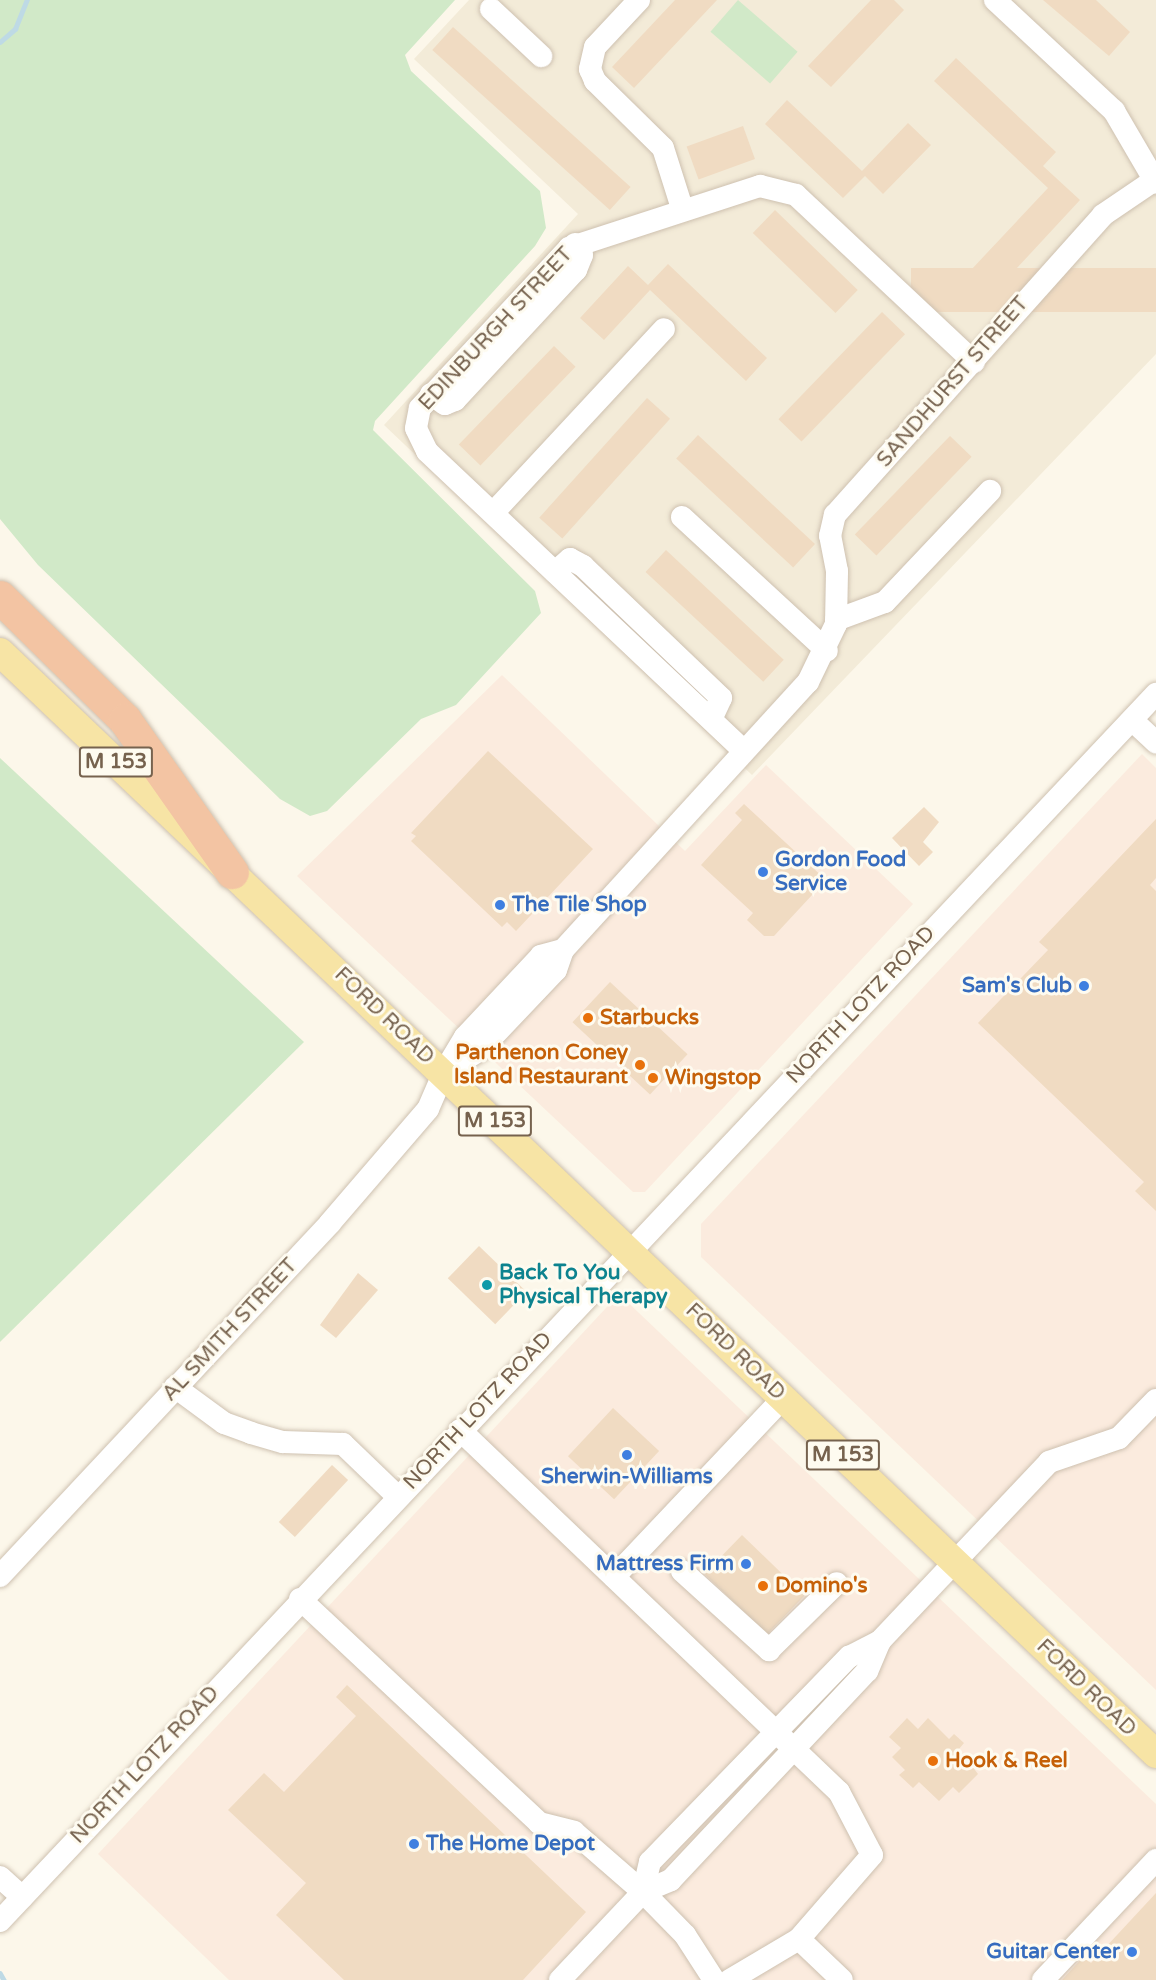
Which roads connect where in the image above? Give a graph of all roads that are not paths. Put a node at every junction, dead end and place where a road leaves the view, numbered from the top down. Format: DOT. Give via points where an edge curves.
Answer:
graph roads {
  1 [pos="639,0"];
  2 [pos="995,0"];
  3 [pos="491,9"];
  4 [pos="541,56"];
  5 [pos="1155,182"];
  6 [pos="682,208"];
  7 [pos="664,329"];
  8 [pos="974,362"];
  9 [pos="990,491"];
  10 [pos="493,513"];
  11 [pos="682,517"];
  12 [pos="0,597"];
  13 [pos="836,620"];
  14 [pos="827,651"];
  15 [pos="0,652"];
  16 [pos="1154,701"];
  17 [pos="1132,720"];
  18 [pos="1156,742"];
  19 [pos="744,751"];
  20 [pos="232,872"];
  21 [pos="444,1072"];
  22 [pos="630,1251"];
  23 [pos="175,1388"];
  24 [pos="783,1398"];
  25 [pos="1156,1400"];
  26 [pos="460,1430"];
  27 [pos="397,1497"];
  28 [pos="955,1562"];
  29 [pos="682,1570"];
  30 [pos="0,1576"];
  31 [pos="614,1576"];
  32 [pos="837,1583"];
  33 [pos="300,1599"];
  34 [pos="880,1641"];
  35 [pos="777,1731"];
  36 [pos="795,1748"];
  37 [pos="1156,1754"];
  38 [pos="1156,1860"];
  39 [pos="0,1877"];
  40 [pos="643,1892"];
  41 [pos="22,1897"];
  42 [pos="0,1921"];
  43 [pos="799,1939"];
  44 [pos="560,1980"];
  45 [pos="714,1980"];
  46 [pos="729,1980"];
  47 [pos="842,1980"];
  48 [pos="1042,1980"];
  1 -- 6 [label="street" via="595,47 590,69 595,81 663,148"];
  2 -- 5 [label="street" via="1114,111"];
  3 -- 4 [label="street"];
  5 -- 8 [label="street, SANDHURST STREET" via="1103,215"];
  6 -- 8 [label="street, EDINBURGH STREET" via="760,186 789,190"];
  6 -- 10 [label="street, EDINBURGH STREET" via="575,244 431,394 417,415 419,440"];
  7 -- 10 [label="street"];
  8 -- 13 [label="street, SANDHURST STREET" via="835,515 830,536 837,571"];
  9 -- 13 [label="street" via="885,602 868,613"];
  10 -- 19 [label="street, EDINBURGH STREET"];
  11 -- 14 [label="street"];
  12 -- 20 [label="highway" via="125,720"];
  13 -- 14 [label="street, SANDHURST STREET"];
  14 -- 19 [label="street, SANDHURST STREET" via="808,682"];
  15 -- 20 [label="main road, FORD ROAD / M 153"];
  16 -- 17 [label="street, NORTH LOTZ ROAD"];
  17 -- 18 [label="street"];
  17 -- 22 [label="street, NORTH LOTZ ROAD"];
  19 -- 21 [label="street, SANDHURST STREET" via="563,950 541,956 465,1037"];
  20 -- 21 [label="main road, FORD ROAD / M 153"];
  21 -- 22 [label="main road, FORD ROAD / M 153"];
  21 -- 23 [label="street, AL SMITH STREET" via="428,1109 330,1223"];
  22 -- 24 [label="main road, FORD ROAD / M 153"];
  22 -- 26 [label="street, NORTH LOTZ ROAD"];
  23 -- 27 [label="street" via="216,1418 251,1433 283,1442 343,1444"];
  23 -- 30 [label="street, AL SMITH STREET"];
  24 -- 28 [label="main road, FORD ROAD / M 153"];
  24 -- 31 [label="street"];
  25 -- 28 [label="street" via="1119,1438 1049,1462"];
  26 -- 27 [label="street, NORTH LOTZ ROAD"];
  26 -- 31 [label="street"];
  27 -- 33 [label="street, NORTH LOTZ ROAD"];
  28 -- 34 [label="street"];
  28 -- 37 [label="main road, FORD ROAD / M 153"];
  29 -- 32 [label="street" via="769,1650"];
  31 -- 35 [label="street"];
  33 -- 40 [label="street" via="539,1823 574,1832"];
  33 -- 41 [label="street, NORTH LOTZ ROAD"];
  34 -- 35 [label="street" via="849,1657"];
  34 -- 36 [label="street" via="867,1671"];
  35 -- 36 [label="street"];
  35 -- 40 [label="street" via="650,1862"];
  36 -- 40 [label="street" via="671,1880"];
  36 -- 43 [label="street" via="839,1792 872,1855"];
  38 -- 48 [label="street"];
  39 -- 41 [label="street"];
  40 -- 44 [label="street"];
  40 -- 45 [label="street" via="684,1935"];
  41 -- 42 [label="street, NORTH LOTZ ROAD"];
  43 -- 46 [label="street"];
  43 -- 47 [label="street"];
}
